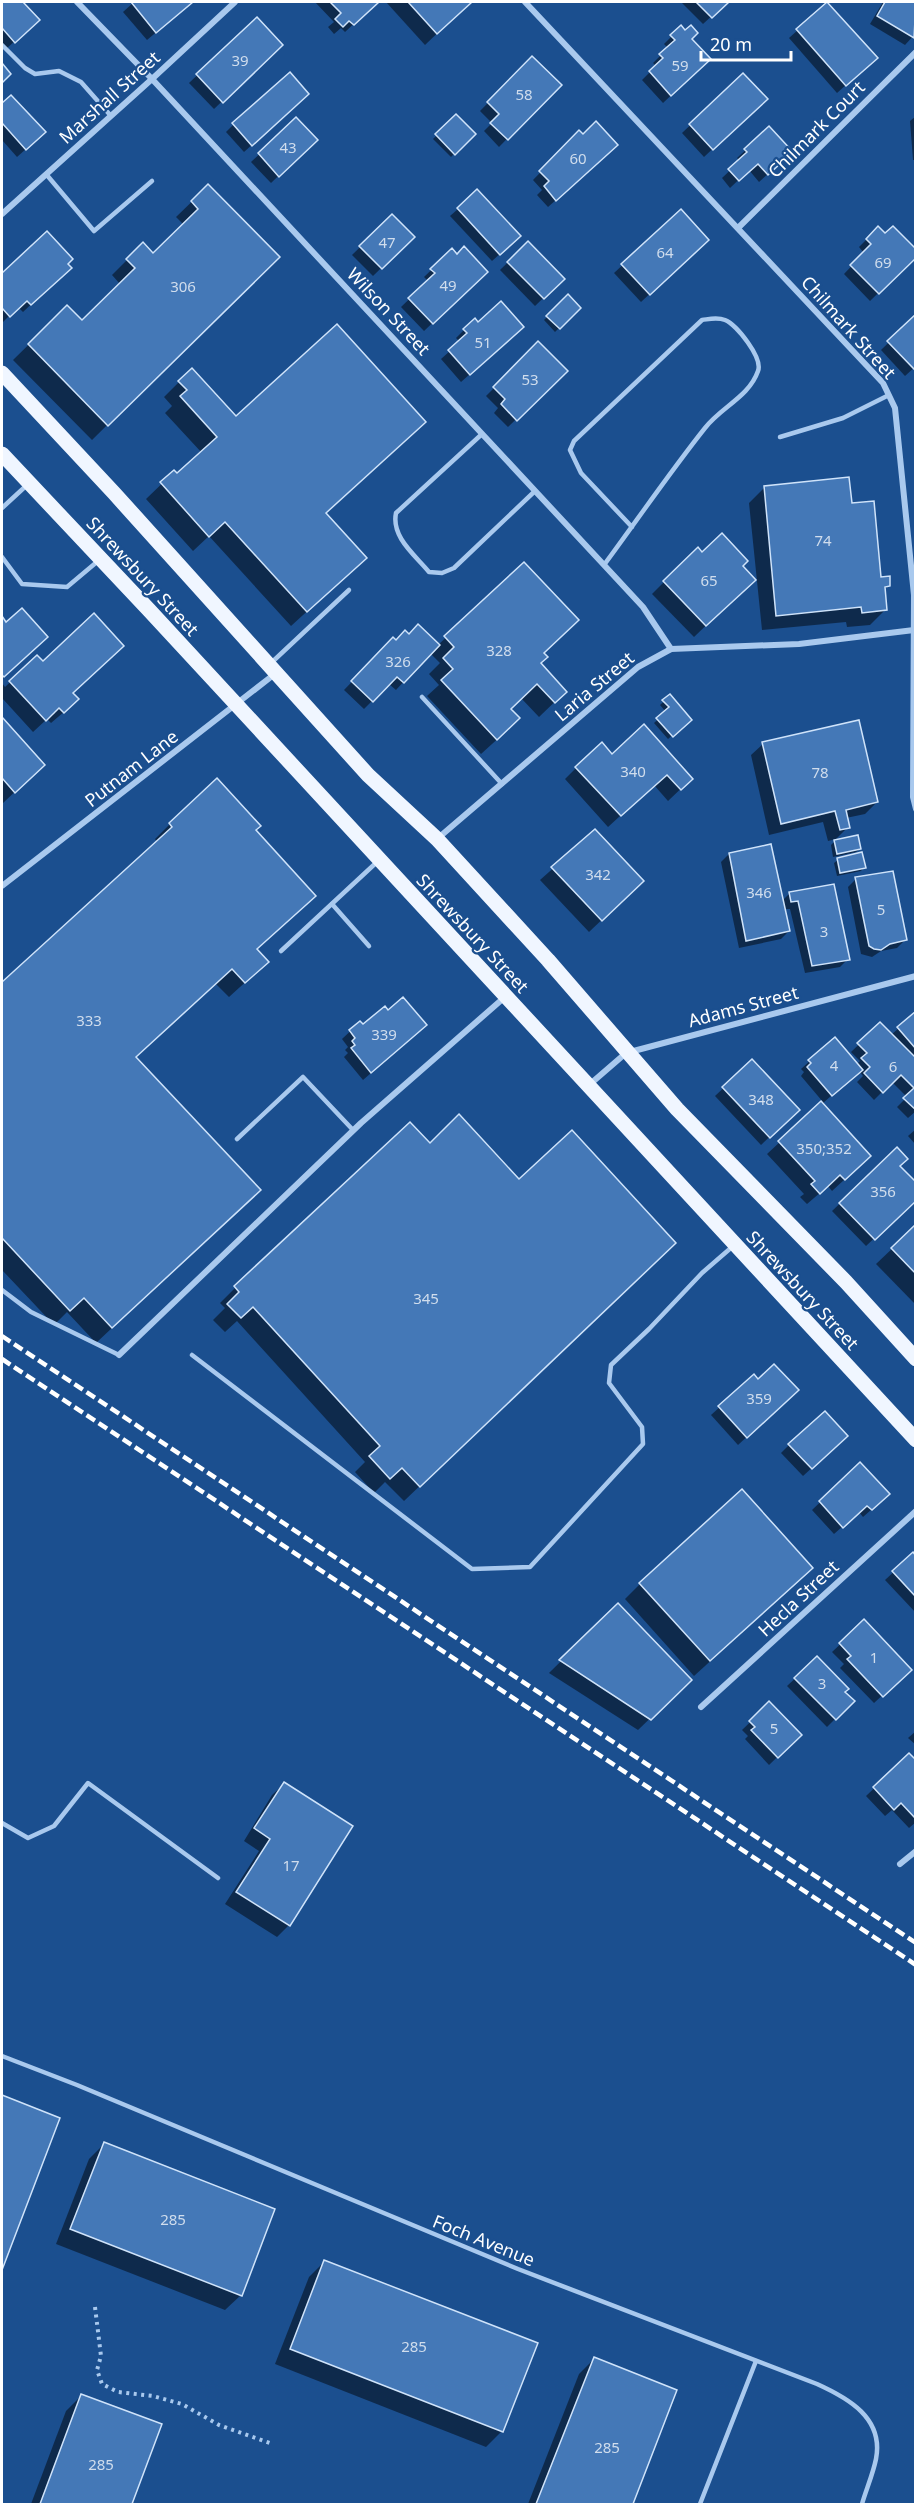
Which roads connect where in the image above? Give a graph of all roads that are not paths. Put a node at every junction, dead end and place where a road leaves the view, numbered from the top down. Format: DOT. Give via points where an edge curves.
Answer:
graph roads {
  1 [pos="77,2"];
  2 [pos="235,2"];
  3 [pos="525,2"];
  4 [pos="2,45"];
  5 [pos="915,52"];
  6 [pos="152,79"];
  7 [pos="111,116"];
  8 [pos="46,174"];
  9 [pos="152,181"];
  10 [pos="2,214"];
  11 [pos="738,228"];
  12 [pos="2,373"];
  13 [pos="889,395"];
  14 [pos="483,434"];
  15 [pos="780,437"];
  16 [pos="2,454"];
  17 [pos="29,483"];
  18 [pos="535,491"];
  19 [pos="2,508"];
  20 [pos="632,527"];
  21 [pos="2,557"];
  22 [pos="100,559"];
  23 [pos="604,565"];
  24 [pos="349,590"];
  25 [pos="914,630"];
  26 [pos="671,649"];
  27 [pos="274,668"];
  28 [pos="422,697"];
  29 [pos="236,705"];
  30 [pos="502,784"];
  31 [pos="915,809"];
  32 [pos="437,839"];
  33 [pos="379,860"];
  34 [pos="2,883"];
  35 [pos="332,904"];
  36 [pos="369,946"];
  37 [pos="281,951"];
  38 [pos="915,976"];
  39 [pos="506,996"];
  40 [pos="626,1053"];
  41 [pos="589,1086"];
  42 [pos="353,1130"];
  43 [pos="237,1139"];
  44 [pos="735,1246"];
  45 [pos="2,1290"];
  46 [pos="119,1355"];
  47 [pos="192,1355"];
  48 [pos="915,1359"];
  49 [pos="915,1439"];
  50 [pos="915,1511"];
  51 [pos="701,1707"];
  52 [pos="2,1823"];
  53 [pos="915,1851"];
  54 [pos="900,1864"];
  55 [pos="218,1878"];
  56 [pos="2,2056"];
  57 [pos="756,2361"];
  58 [pos="700,2505"];
  59 [pos="862,2505"];
  1 -- 6 [label="street, Wilson Street"];
  2 -- 6 [label="street, Marshall Street"];
  3 -- 11 [label="street, Chilmark Street"];
  4 -- 7 [label="lane" via="35,74 59,71 81,82"];
  5 -- 11 [label="street, Chilmark Court"];
  6 -- 7 [label="street, Marshall Street"];
  6 -- 14 [label="street, Wilson Street"];
  7 -- 8 [label="street, Marshall Street"];
  8 -- 9 [label="lane" via="94,231"];
  8 -- 10 [label="street, Marshall Street"];
  11 -- 13 [label="street, Chilmark Street" via="883,383"];
  12 -- 27 [label="main road, Shrewsbury Street"];
  13 -- 15 [label="lane" via="843,418"];
  13 -- 25 [label="street, Chilmark Street" via="895,408"];
  14 -- 18 [label="street, Wilson Street"];
  14 -- 18 [label="lane" via="396,513 398,535 429,572 442,573 454,568"];
  16 -- 17 [label="main road, Shrewsbury Street"];
  17 -- 19 [label="lane"];
  17 -- 22 [label="main road, Shrewsbury Street"];
  18 -- 23 [label="street, Wilson Street"];
  20 -- 20 [label="lane" via="707,425 752,386 758,361 749,344 727,321 702,320 574,441 570,450 581,473"];
  20 -- 23 [label="lane"];
  21 -- 22 [label="lane" via="22,584 67,587"];
  22 -- 29 [label="main road, Shrewsbury Street"];
  23 -- 26 [label="street, Wilson Street" via="643,607"];
  24 -- 27 [label="lane"];
  25 -- 26 [label="street, Laria Street" via="799,644"];
  25 -- 31 [label="street, Chilmark Street"];
  26 -- 30 [label="street, Laria Street" via="638,667"];
  27 -- 29 [label="street, Putnam Lane"];
  27 -- 32 [label="main road, Shrewsbury Street" via="368,775"];
  28 -- 30 [label="lane"];
  29 -- 33 [label="main road, Shrewsbury Street"];
  29 -- 34 [label="street, Putnam Lane"];
  30 -- 32 [label="street, Laria Street"];
  32 -- 40 [label="main road, Shrewsbury Street" via="548,960"];
  33 -- 35 [label="lane"];
  33 -- 39 [label="main road, Shrewsbury Street"];
  35 -- 36 [label="lane"];
  35 -- 37 [label="lane"];
  38 -- 40 [label="street, Adams Street"];
  39 -- 41 [label="main road, Shrewsbury Street"];
  39 -- 42 [label="street"];
  40 -- 41 [label="street, Adams Street"];
  40 -- 48 [label="main road, Shrewsbury Street"];
  41 -- 44 [label="main road, Shrewsbury Street"];
  42 -- 43 [label="lane" via="303,1077"];
  42 -- 46 [label="street"];
  44 -- 47 [label="lane" via="702,1273 611,1365 609,1383 642,1426 643,1444 530,1567 472,1569"];
  44 -- 49 [label="main road, Shrewsbury Street"];
  45 -- 46 [label="lane" via="31,1312"];
  50 -- 51 [label="street, Hecla Street"];
  52 -- 55 [label="lane" via="27,1838 54,1826 88,1783"];
  53 -- 54 [label="street"];
  56 -- 57 [label="lane, Foch Avenue" via="518,2269"];
  57 -- 58 [label="lane"];
  57 -- 59 [label="lane, Foch Avenue" via="847,2398 865,2414 875,2434 877,2457"];
}
